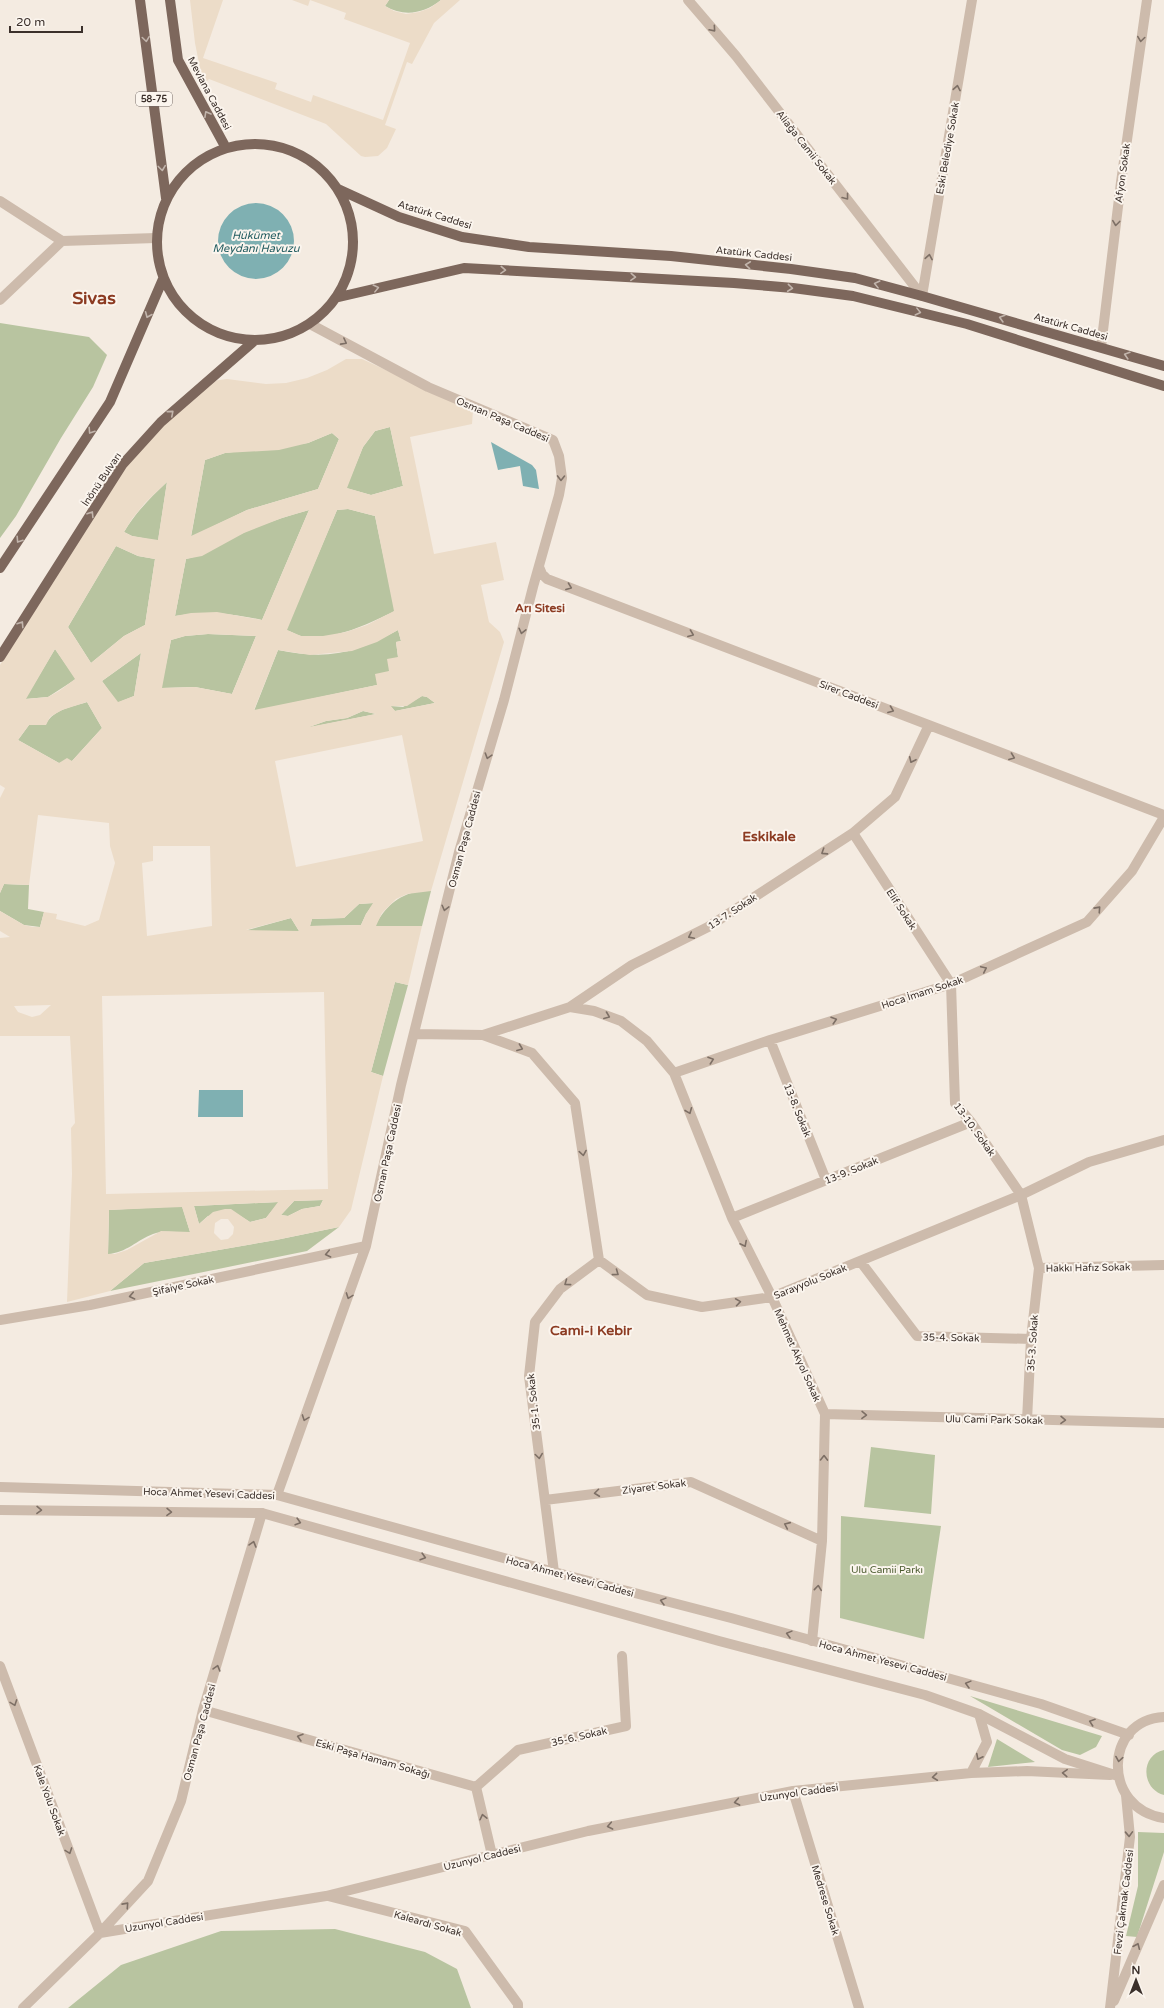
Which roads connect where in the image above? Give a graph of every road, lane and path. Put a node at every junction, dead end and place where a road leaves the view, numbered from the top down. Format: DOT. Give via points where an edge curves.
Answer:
graph roads {
  1 [pos="140,0"];
  2 [pos="170,0"];
  3 [pos="688,0"];
  4 [pos="972,0"];
  5 [pos="1147,0"];
  6 [pos="226,148"];
  7 [pos="338,190"];
  8 [pos="166,198"];
  9 [pos="0,201"];
  10 [pos="156,238"];
  11 [pos="62,241"];
  12 [pos="163,279"];
  13 [pos="922,296"];
  14 [pos="338,297"];
  15 [pos="0,300"];
  16 [pos="310,324"];
  17 [pos="254,341"];
  18 [pos="1101,347"];
  19 [pos="1164,366"];
  20 [pos="1164,386"];
  21 [pos="539,566"];
  22 [pos="0,568"];
  23 [pos="0,657"];
  24 [pos="929,725"];
  25 [pos="1164,816"];
  26 [pos="853,833"];
  27 [pos="951,984"];
  28 [pos="570,1007"];
  29 [pos="414,1034"];
  30 [pos="483,1034"];
  31 [pos="770,1040"];
  32 [pos="674,1073"];
  33 [pos="971,1122"];
  34 [pos="1164,1140"];
  35 [pos="826,1180"];
  36 [pos="1021,1194"];
  37 [pos="732,1218"];
  38 [pos="366,1246"];
  39 [pos="599,1260"];
  40 [pos="860,1261"];
  41 [pos="1164,1265"];
  42 [pos="1039,1268"];
  43 [pos="772,1297"];
  44 [pos="0,1320"];
  45 [pos="1031,1339"];
  46 [pos="824,1414"];
  47 [pos="1027,1420"];
  48 [pos="1164,1423"];
  49 [pos="0,1487"];
  50 [pos="277,1495"];
  51 [pos="545,1500"];
  52 [pos="0,1510"];
  53 [pos="262,1512"];
  54 [pos="822,1541"];
  55 [pos="554,1572"];
  56 [pos="812,1641"];
  57 [pos="622,1656"];
  58 [pos="0,1666"];
  59 [pos="203,1710"];
  60 [pos="979,1714"];
  61 [pos="1163,1717"];
  62 [pos="1129,1735"];
  63 [pos="970,1774"];
  64 [pos="1118,1776"];
  65 [pos="476,1787"];
  66 [pos="793,1791"];
  67 [pos="1126,1795"];
  68 [pos="1164,1818"];
  69 [pos="492,1855"];
  70 [pos="1164,1885"];
  71 [pos="326,1896"];
  72 [pos="100,1933"];
  73 [pos="23,2008"];
  74 [pos="518,2008"];
  75 [pos="859,2008"];
  76 [pos="1111,2008"];
  1 -- 8 [label="main road, 58-75, one-way"];
  6 -- 2 [label="main road, Mevlana Caddesi, one-way" via="178,60"];
  3 -- 13 [label="street, Aliağa Camii Sokak, one-way" via="736,56"];
  13 -- 4 [label="street, Eski Belediye Sokak, one-way"];
  5 -- 18 [label="street, Afyon Sokak, one-way"];
  6 -- 7 [label="main road" via="258,144 289,150 317,166"];
  6 -- 8 [label="main road" via="211,154 185,172"];
  13 -- 7 [label="main road, Atatürk Caddesi, one-way" via="855,278 791,269 671,256 530,247 462,237 399,217"];
  7 -- 14 [label="main road" via="349,214 353,250 350,266"];
  8 -- 10 [label="main road"];
  9 -- 11 [label="street"];
  10 -- 11 [label="street"];
  10 -- 12 [label="main road" via="157,259"];
  11 -- 15 [label="street"];
  12 -- 17 [label="main road" via="174,298 192,318 221,335"];
  12 -- 22 [label="main road, one-way" via="110,402"];
  18 -- 13 [label="main road, Atatürk Caddesi, one-way"];
  14 -- 16 [label="main road"];
  14 -- 20 [label="main road, one-way" via="464,268 793,288 854,296 967,324"];
  16 -- 17 [label="main road" via="273,339"];
  16 -- 21 [label="street, Osman Paşa Caddesi, one-way" via="428,387 553,440 559,456 562,478"];
  23 -- 17 [label="main road, İnönü Bulvarı, one-way" via="122,465 160,422"];
  19 -- 18 [label="main road, Atatürk Caddesi, one-way"];
  21 -- 24 [label="street, Sirer Caddesi, one-way" via="547,579"];
  21 -- 29 [label="street, Osman Paşa Caddesi, one-way" via="504,700 459,852"];
  24 -- 25 [label="street, Sirer Caddesi, one-way"];
  24 -- 26 [label="street, 13-7. Sokak, one-way" via="895,797"];
  27 -- 25 [label="street, Hoca İmam Sokak, one-way" via="1087,922 1132,871"];
  26 -- 27 [label="street, Elif Sokak"];
  26 -- 28 [label="street, 13-7. Sokak, one-way" via="708,927 632,965"];
  31 -- 27 [label="street, Hoca İmam Sokak, one-way"];
  27 -- 33 [label="street, 13-10. Sokak" via="954,1103"];
  28 -- 30 [label="street, 13-7. Sokak"];
  28 -- 32 [label="street, Mehmet Akyol Sokak, one-way" via="594,1011 621,1021 647,1040"];
  29 -- 30 [label="street"];
  29 -- 38 [label="street, Osman Paşa Caddesi"];
  30 -- 39 [label="street, one-way" via="532,1053 575,1103"];
  32 -- 31 [label="street, Hoca İmam Sokak, one-way"];
  31 -- 35 [label="street, 13-8. Sokak"];
  32 -- 37 [label="street, Mehmet Akyol Sokak, one-way"];
  33 -- 35 [label="street, 13-9. Sokak"];
  33 -- 36 [label="street, 13-10. Sokak"];
  34 -- 36 [label="street, Sarayyolu Sokak" via="1089,1162"];
  35 -- 37 [label="street, 13-9. Sokak"];
  36 -- 40 [label="street, Sarayyolu Sokak"];
  36 -- 42 [label="street, Hakkı Hafız Sokak"];
  37 -- 43 [label="street, Mehmet Akyol Sokak, one-way"];
  38 -- 44 [label="street, Şifaiye Sokak, one-way" via="90,1305"];
  38 -- 50 [label="street, Osman Paşa Caddesi, one-way"];
  39 -- 43 [label="street, Sarayyolu Sokak, one-way" via="647,1295 702,1307"];
  39 -- 51 [label="street, 35-1. Sokak, one-way" via="560,1289 535,1322 529,1376"];
  40 -- 43 [label="street, Sarayyolu Sokak"];
  40 -- 45 [label="street, 35-4. Sokak" via="917,1336"];
  41 -- 42 [label="street, Hakkı Hafız Sokak"];
  42 -- 45 [label="street, 35-3. Sokak"];
  43 -- 46 [label="street, Mehmet Akyol Sokak"];
  45 -- 47 [label="street, 35-3. Sokak"];
  46 -- 47 [label="street, Ulu Cami Park Sokak, one-way"];
  54 -- 46 [label="street, Mehmet Akyol Sokak, one-way"];
  47 -- 48 [label="street, Ulu Cami Park Sokak, one-way"];
  49 -- 50 [label="street, Hoca Ahmet Yesevi Caddesi"];
  50 -- 55 [label="street, Hoca Ahmet Yesevi Caddesi"];
  54 -- 51 [label="street, Ziyaret Sokak, one-way" via="692,1482"];
  51 -- 55 [label="street, 35-1. Sokak"];
  52 -- 53 [label="street, Hoca Ahmet Yesevi Caddesi, one-way"];
  59 -- 53 [label="street, Osman Paşa Caddesi, one-way"];
  53 -- 60 [label="street, Hoca Ahmet Yesevi Caddesi, one-way" via="719,1641 925,1695"];
  56 -- 54 [label="street, Mehmet Akyol Sokak, one-way"];
  56 -- 55 [label="street, Hoca Ahmet Yesevi Caddesi, one-way"];
  62 -- 56 [label="street, Hoca Ahmet Yesevi Caddesi, one-way" via="1041,1704"];
  57 -- 65 [label="street, 35-6. Sokak" via="626,1726 518,1750"];
  58 -- 72 [label="street, Kale Yolu Sokak, one-way"];
  65 -- 59 [label="street, Eski Paşa Hamam Sokağı, one-way"];
  72 -- 59 [label="street, Osman Paşa Caddesi, one-way" via="148,1881 180,1801"];
  60 -- 63 [label="street, one-way" via="987,1742"];
  60 -- 64 [label="street, Hoca Ahmet Yesevi Caddesi" via="1065,1759"];
  61 -- 62 [label="street" via="1146,1722"];
  62 -- 64 [label="street, one-way" via="1119,1754"];
  64 -- 63 [label="street, Uzunyol Caddesi, one-way" via="1027,1771"];
  63 -- 66 [label="street, Uzunyol Caddesi, one-way"];
  64 -- 67 [label="street"];
  69 -- 65 [label="street, one-way"];
  66 -- 69 [label="street, Uzunyol Caddesi, one-way" via="588,1830"];
  66 -- 75 [label="street, Medrese Sokak"];
  67 -- 68 [label="street" via="1142,1811"];
  67 -- 76 [label="street, Fevzi Çakmak Caddesi, one-way" via="1130,1837"];
  69 -- 71 [label="street, Uzunyol Caddesi"];
  76 -- 70 [label="street, Fevzi Çakmak Caddesi, one-way"];
  71 -- 72 [label="street, Uzunyol Caddesi"];
  71 -- 74 [label="street, Kaleardı Sokak" via="465,1932 518,2004"];
  72 -- 73 [label="street"];
}
